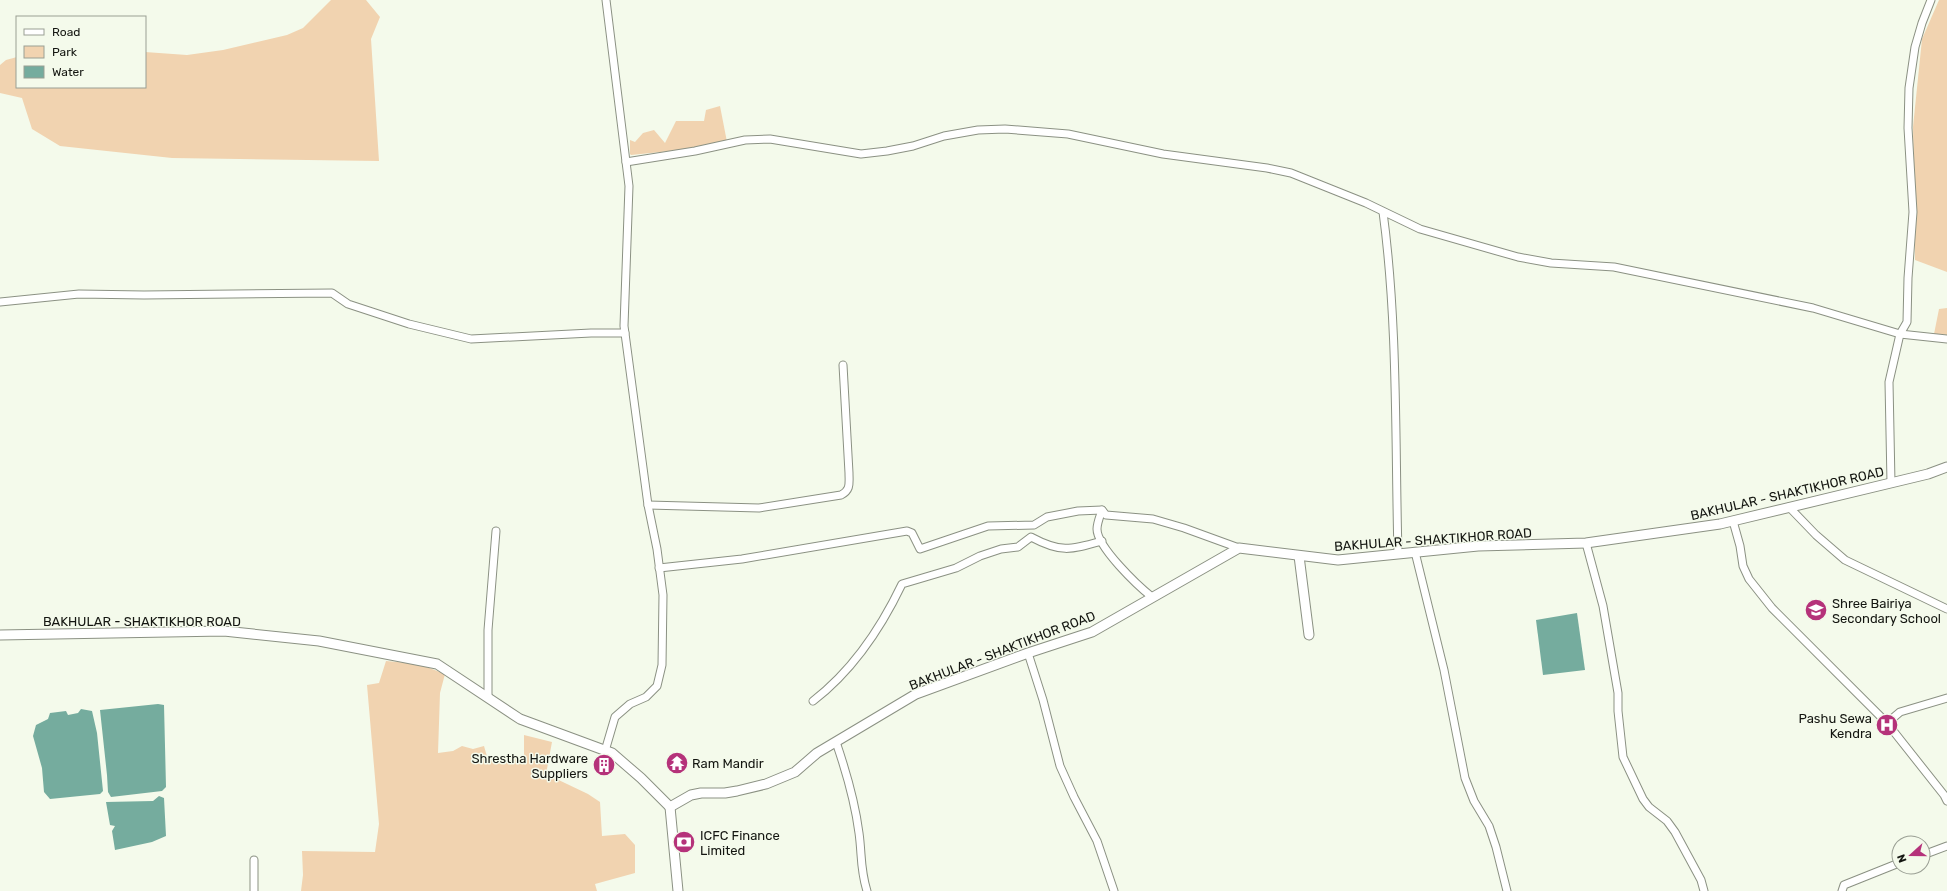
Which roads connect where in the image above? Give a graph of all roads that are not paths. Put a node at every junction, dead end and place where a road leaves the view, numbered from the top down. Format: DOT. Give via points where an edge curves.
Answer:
graph roads {
  1 [pos="606,0"];
  2 [pos="1932,0"];
  3 [pos="626,162"];
  4 [pos="1383,212"];
  5 [pos="0,302"];
  6 [pos="625,333"];
  7 [pos="1900,334"];
  8 [pos="1947,339"];
  9 [pos="843,365"];
  10 [pos="1947,467"];
  11 [pos="1891,483"];
  12 [pos="648,505"];
  13 [pos="1789,507"];
  14 [pos="1102,510"];
  15 [pos="1733,520"];
  16 [pos="496,531"];
  17 [pos="1102,542"];
  18 [pos="1586,543"];
  19 [pos="1239,548"];
  20 [pos="1415,552"];
  21 [pos="1398,554"];
  22 [pos="1299,556"];
  23 [pos="660,568"];
  24 [pos="1152,597"];
  25 [pos="1947,609"];
  26 [pos="0,635"];
  27 [pos="1309,635"];
  28 [pos="1028,653"];
  29 [pos="488,698"];
  30 [pos="1947,698"];
  31 [pos="813,701"];
  32 [pos="1887,722"];
  33 [pos="836,742"];
  34 [pos="606,751"];
  35 [pos="1947,801"];
  36 [pos="670,807"];
  37 [pos="1947,846"];
  38 [pos="1931,852"];
  39 [pos="254,860"];
  40 [pos="1891,866"];
  41 [pos="254,891"];
  42 [pos="678,891"];
  43 [pos="866,891"];
  44 [pos="1114,891"];
  45 [pos="1507,891"];
  46 [pos="1704,891"];
  47 [pos="1842,891"];
  1 -- 3 [label="street"];
  2 -- 7 [label="street" via="1915,47 1909,88 1908,128 1913,212 1907,322"];
  3 -- 4 [label="street" via="745,140 770,139 861,154 894,150 944,136 978,130 1036,131 1068,134 1163,154 1291,173 1366,202"];
  3 -- 6 [label="street" via="629,186"];
  4 -- 7 [label="street" via="1426,231 1518,257 1551,263 1614,267 1813,308"];
  4 -- 21 [label="street" via="1392,336"];
  5 -- 6 [label="street" via="79,294 332,293 348,304 409,324 471,339"];
  6 -- 12 [label="street"];
  7 -- 8 [label="street"];
  7 -- 11 [label="street" via="1889,382"];
  9 -- 12 [label="street" via="848,492 759,508"];
  10 -- 11 [label="street, BAKHULAR - SHAKTIKHOR ROAD"];
  11 -- 13 [label="street, BAKHULAR - SHAKTIKHOR ROAD"];
  12 -- 23 [label="street"];
  13 -- 15 [label="street, BAKHULAR - SHAKTIKHOR ROAD"];
  13 -- 25 [label="street" via="1845,560"];
  14 -- 17 [label="street" via="1097,530"];
  14 -- 19 [label="street" via="1106,515 1153,519"];
  14 -- 23 [label="street" via="1078,511 1047,517 1034,525 988,526 920,549 912,533 907,531 750,558"];
  15 -- 18 [label="street, BAKHULAR - SHAKTIKHOR ROAD"];
  15 -- 32 [label="street" via="1748,579 1777,614"];
  16 -- 29 [label="street" via="488,630"];
  17 -- 24 [label="street" via="1137,585"];
  17 -- 31 [label="street" via="1067,550 1049,547 1031,537 1018,547 1001,549 956,568 902,584 859,656"];
  18 -- 20 [label="street, BAKHULAR - SHAKTIKHOR ROAD" via="1478,546"];
  18 -- 46 [label="street" via="1603,606 1616,678 1623,757 1643,799 1667,821 1678,837 1701,880"];
  19 -- 22 [label="street, BAKHULAR - SHAKTIKHOR ROAD"];
  19 -- 24 [label="street, BAKHULAR - SHAKTIKHOR ROAD"];
  20 -- 21 [label="street, BAKHULAR - SHAKTIKHOR ROAD"];
  20 -- 45 [label="street" via="1444,670 1465,778 1474,801 1489,826"];
  21 -- 22 [label="street, BAKHULAR - SHAKTIKHOR ROAD" via="1338,560"];
  22 -- 27 [label="street"];
  23 -- 34 [label="street" via="663,594 662,665 657,686 646,697 630,704 616,717"];
  24 -- 28 [label="street, BAKHULAR - SHAKTIKHOR ROAD" via="1092,632"];
  26 -- 29 [label="street, BAKHULAR - SHAKTIKHOR ROAD" via="224,631 319,641 437,664"];
  28 -- 33 [label="street, BAKHULAR - SHAKTIKHOR ROAD" via="916,694"];
  28 -- 44 [label="street" via="1060,766 1097,841"];
  29 -- 34 [label="street, BAKHULAR - SHAKTIKHOR ROAD" via="520,719"];
  30 -- 32 [label="street" via="1900,712"];
  32 -- 35 [label="street"];
  33 -- 36 [label="street, BAKHULAR - SHAKTIKHOR ROAD" via="817,753 795,772 766,784 725,793 701,793 684,798"];
  33 -- 43 [label="street" via="860,834 861,875"];
  34 -- 36 [label="street, BAKHULAR - SHAKTIKHOR ROAD" via="612,753 641,778"];
  36 -- 42 [label="street"];
  37 -- 38 [label="street"];
  39 -- 41 [label="street"];
  40 -- 47 [label="street" via="1844,885"];
}
